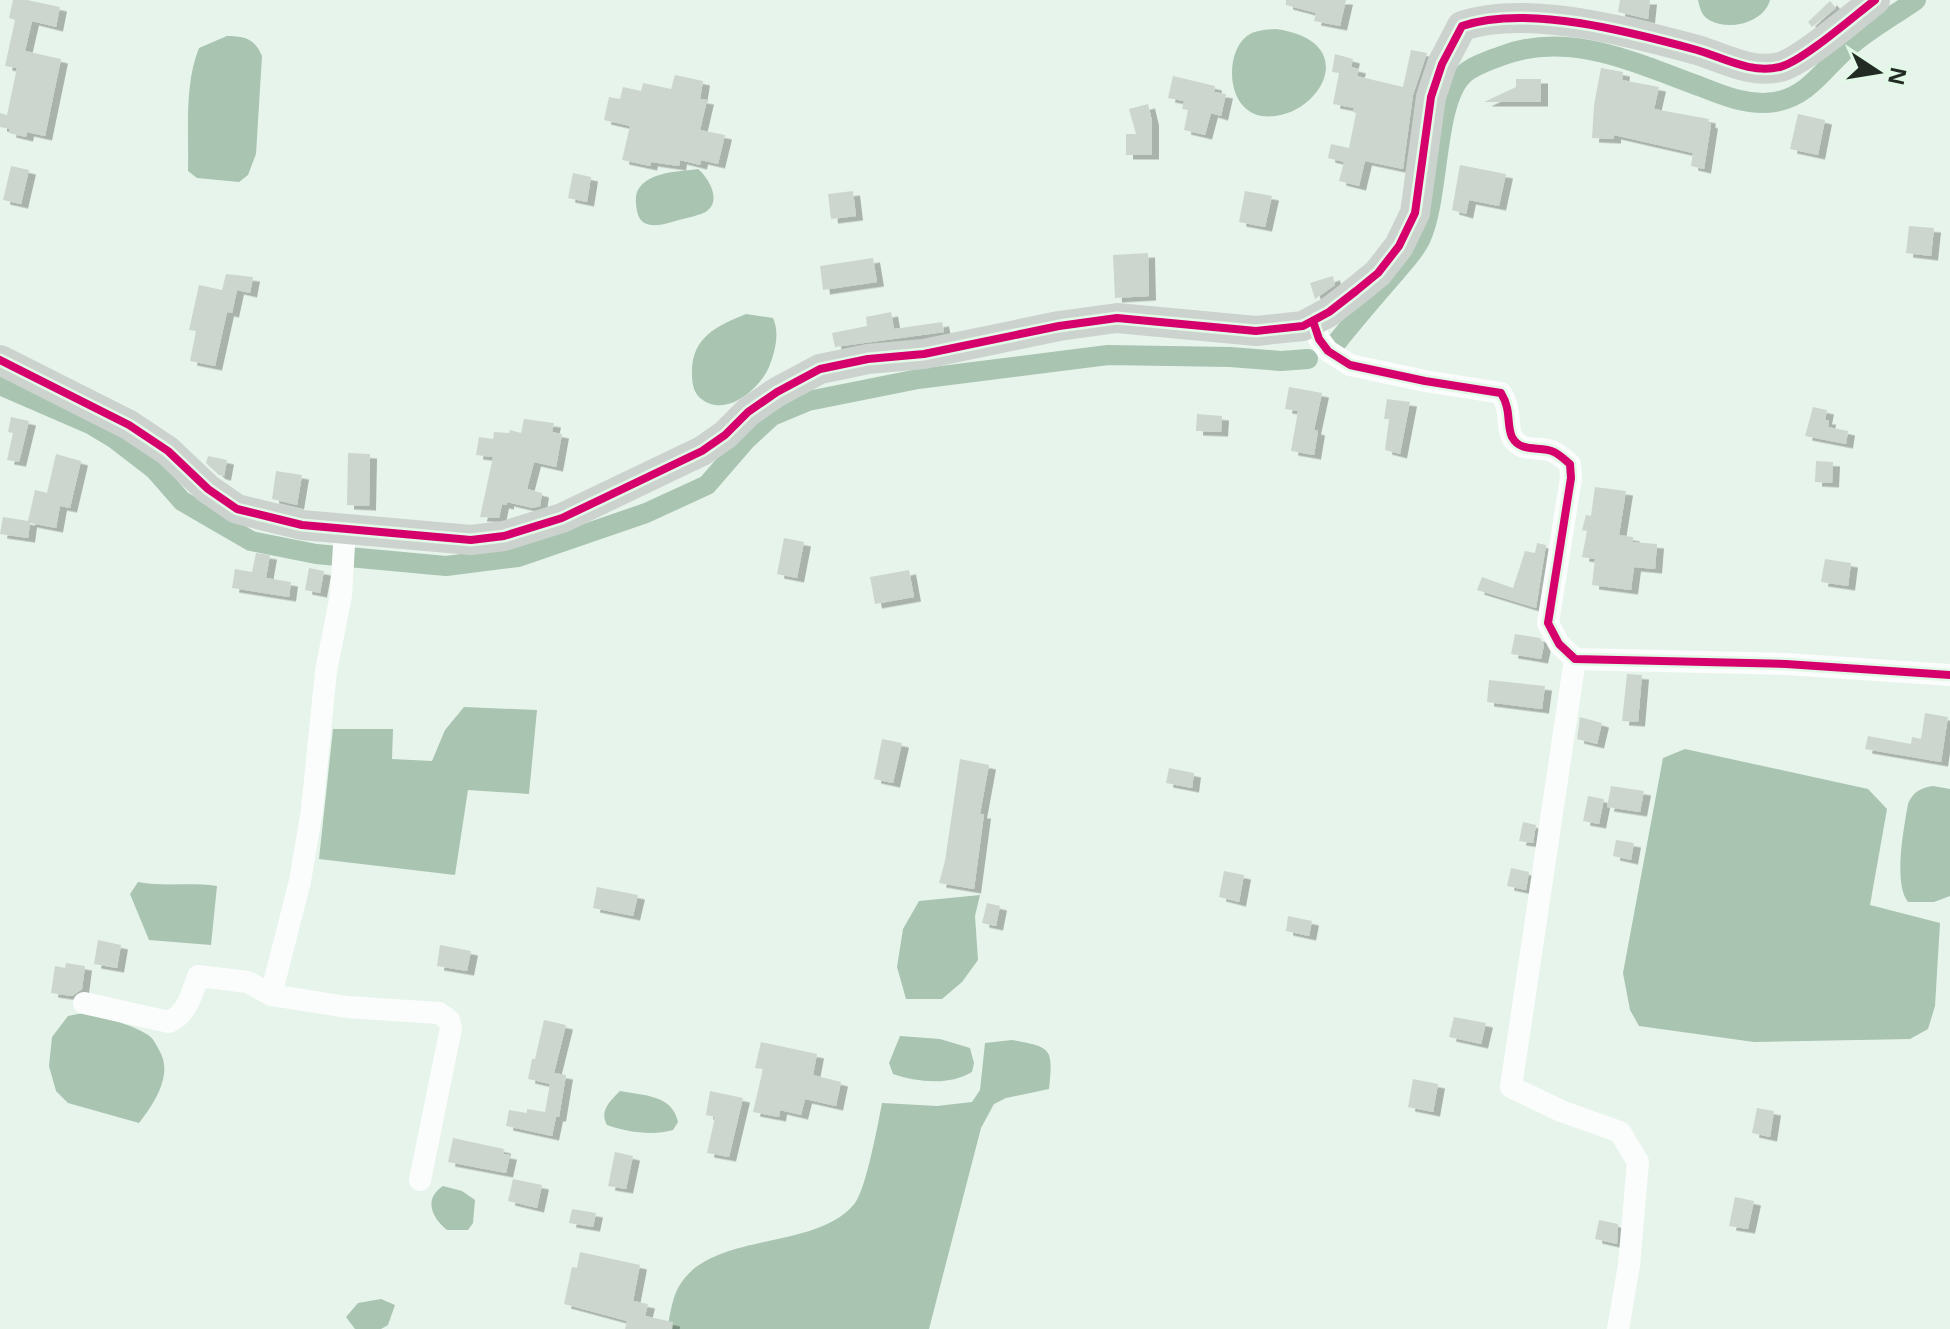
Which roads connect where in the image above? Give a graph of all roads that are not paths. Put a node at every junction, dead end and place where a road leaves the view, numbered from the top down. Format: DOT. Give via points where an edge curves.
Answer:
graph roads {
  1 [pos="1862,5"];
  2 [pos="1313,321"];
  3 [pos="0,360"];
  4 [pos="345,529"];
  5 [pos="1575,659"];
  6 [pos="1950,675"];
  7 [pos="271,995"];
  8 [pos="84,1003"];
  9 [pos="420,1180"];
  10 [pos="1618,1329"];
  1 -- 2 [label="street" via="1815,46 1783,66 1760,69 1668,42 1552,20 1482,19 1462,26 1431,97 1415,213 1399,246 1378,273"];
  2 -- 4 [label="street" via="1256,331 1117,318 820,369 757,406 702,451 562,518 515,534 471,540"];
  2 -- 5 [label="street" via="1328,351 1350,365 1501,393 1517,443 1553,451 1570,464 1548,623"];
  3 -- 4 [label="street" via="129,425 237,509"];
  4 -- 7 [label="street" via="312,810"];
  5 -- 6 [label="street"];
  5 -- 10 [label="street" via="1511,1087 1620,1132 1638,1162"];
  7 -- 8 [label="street" via="248,982 198,976 187,1006 169,1022"];
  7 -- 9 [label="street" via="439,1013 449,1020"];
}
